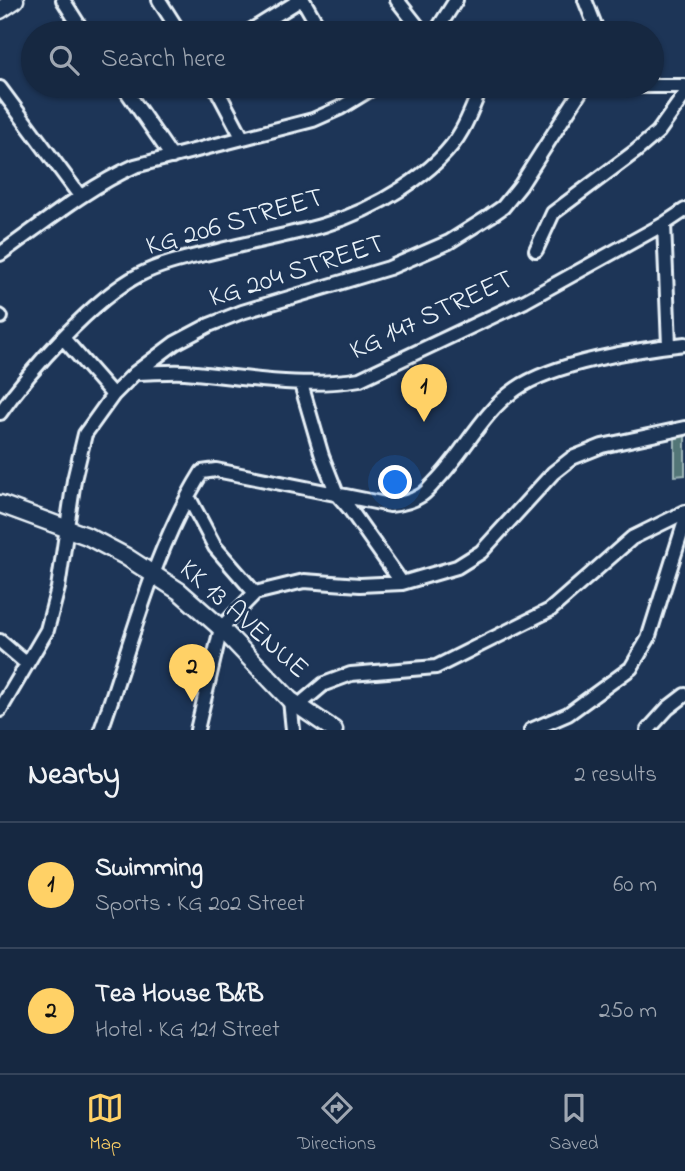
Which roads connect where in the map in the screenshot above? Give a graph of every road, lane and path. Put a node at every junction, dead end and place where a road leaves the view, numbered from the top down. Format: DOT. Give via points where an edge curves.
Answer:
graph roads {
  1 [pos="15,0"];
  2 [pos="63,0"];
  3 [pos="159,0"];
  4 [pos="302,0"];
  5 [pos="397,0"];
  6 [pos="456,0"];
  7 [pos="585,0"];
  8 [pos="0,10"];
  9 [pos="76,21"];
  10 [pos="172,21"];
  11 [pos="267,21"];
  12 [pos="315,21"];
  13 [pos="413,21"];
  14 [pos="443,21"];
  15 [pos="593,21"];
  16 [pos="664,86"];
  17 [pos="685,86"];
  18 [pos="0,88"];
  19 [pos="685,94"];
  20 [pos="131,98"];
  21 [pos="221,98"];
  22 [pos="348,98"];
  23 [pos="477,98"];
  24 [pos="576,98"];
  25 [pos="242,137"];
  26 [pos="172,157"];
  27 [pos="80,196"];
  28 [pos="685,210"];
  29 [pos="664,225"];
  30 [pos="536,250"];
  31 [pos="0,254"];
  32 [pos="63,338"];
  33 [pos="685,344"];
  34 [pos="669,345"];
  35 [pos="135,373"];
  36 [pos="300,384"];
  37 [pos="113,395"];
  38 [pos="0,413"];
  39 [pos="685,428"];
  40 [pos="337,494"];
  41 [pos="188,496"];
  42 [pos="0,503"];
  43 [pos="685,512"];
  44 [pos="685,520"];
  45 [pos="66,529"];
  46 [pos="152,573"];
  47 [pos="402,583"];
  48 [pos="256,593"];
  49 [pos="221,628"];
  50 [pos="0,641"];
  51 [pos="27,664"];
  52 [pos="685,695"];
  53 [pos="294,703"];
  54 [pos="0,710"];
  55 [pos="100,730"];
  56 [pos="197,730"];
  57 [pos="293,730"];
  58 [pos="334,730"];
  59 [pos="531,730"];
  60 [pos="648,730"];
  1 -- 8 [label="main road"];
  2 -- 9 [label="street"];
  3 -- 10 [label="street"];
  4 -- 11 [label="street"];
  4 -- 12 [label="street"];
  5 -- 13 [label="street"];
  6 -- 14 [label="street"];
  7 -- 15 [label="street"];
  16 -- 17 [label="street"];
  18 -- 27 [label="street"];
  19 -- 30 [label="street" via="651,138 552,213"];
  20 -- 26 [label="street"];
  21 -- 25 [label="street"];
  22 -- 25 [label="street" via="313,120"];
  23 -- 32 [label="street, KG 206 STREET" via="462,131 418,178 359,212 327,224 140,275 108,294"];
  24 -- 35 [label="street, KG 204 STREET" via="520,186 503,207 471,229 389,268 209,325"];
  25 -- 26 [label="street"];
  26 -- 27 [label="street" via="135,166"];
  27 -- 31 [label="street"];
  28 -- 29 [label="street, KG 147 STREET"];
  29 -- 34 [label="street"];
  29 -- 36 [label="street, KG 147 STREET" via="525,301 360,379"];
  32 -- 37 [label="street"];
  32 -- 38 [label="street, KG 206 STREET"];
  33 -- 34 [label="street"];
  34 -- 40 [label="street" via="573,365 538,376 514,390 421,496 390,505"];
  35 -- 36 [label="street, KG 147 STREET" via="182,372"];
  35 -- 37 [label="street, KG 204 STREET"];
  36 -- 40 [label="street"];
  37 -- 45 [label="street, KG 204 STREET" via="85,434"];
  39 -- 47 [label="street" via="602,446 572,458 481,552 457,567"];
  40 -- 41 [label="street" via="216,470 202,472"];
  40 -- 47 [label="street"];
  41 -- 46 [label="street"];
  41 -- 48 [label="street" via="215,547"];
  42 -- 45 [label="main road, KK 13 AVENUE"];
  43 -- 53 [label="street" via="632,538 550,610 436,667 351,674"];
  44 -- 59 [label="street" via="648,639 631,668 568,714"];
  45 -- 46 [label="main road, KK 13 AVENUE"];
  45 -- 51 [label="street, KG 204 STREET" via="47,630"];
  46 -- 49 [label="main road, KK 13 AVENUE"];
  46 -- 55 [label="street"];
  47 -- 48 [label="street" via="304,581"];
  48 -- 49 [label="street"];
  49 -- 53 [label="main road, KK 13 AVENUE"];
  49 -- 56 [label="street"];
  50 -- 51 [label="street"];
  51 -- 54 [label="street, KG 204 STREET"];
  52 -- 60 [label="street"];
  53 -- 57 [label="street"];
  53 -- 58 [label="main road, KK 13 AVENUE"];
}
